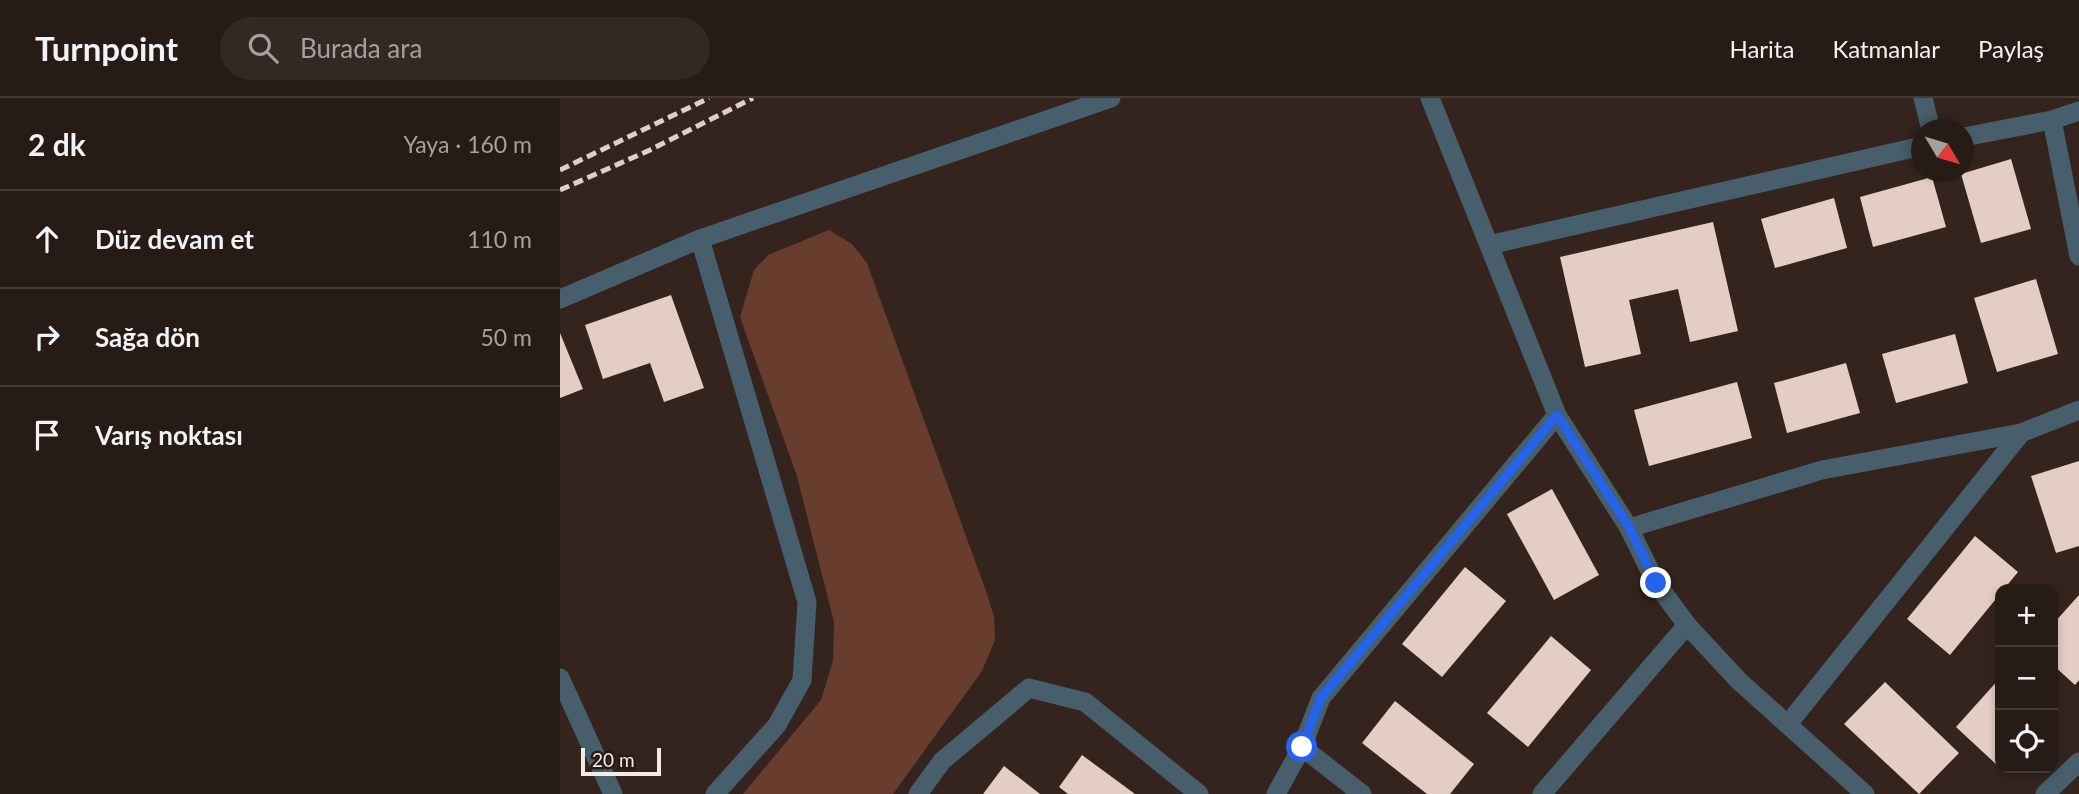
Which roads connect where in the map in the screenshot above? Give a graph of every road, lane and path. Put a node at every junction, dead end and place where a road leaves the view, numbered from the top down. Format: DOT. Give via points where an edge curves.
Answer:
graph roads {
  1 [pos="1111,98"];
  2 [pos="1430,98"];
  3 [pos="1923,98"];
  4 [pos="2079,111"];
  5 [pos="1928,119"];
  6 [pos="2052,120"];
  7 [pos="1974,135"];
  8 [pos="1911,149"];
  9 [pos="700,239"];
  10 [pos="1489,245"];
  11 [pos="2079,256"];
  12 [pos="560,299"];
  13 [pos="2079,410"];
  14 [pos="1557,415"];
  15 [pos="2021,433"];
  16 [pos="1629,527"];
  17 [pos="1687,625"];
  18 [pos="562,687"];
  19 [pos="1788,724"];
  20 [pos="1302,747"];
  21 [pos="2079,762"];
  22 [pos="613,794"];
  23 [pos="715,794"];
  24 [pos="918,794"];
  25 [pos="1199,794"];
  26 [pos="1276,794"];
  27 [pos="1362,794"];
  28 [pos="1542,794"];
  29 [pos="1865,794"];
  30 [pos="2045,794"];
  1 -- 9 [label="street"];
  2 -- 10 [label="street"];
  3 -- 5 [label="street"];
  4 -- 6 [label="street"];
  6 -- 7 [label="street"];
  6 -- 11 [label="street"];
  8 -- 10 [label="street"];
  9 -- 12 [label="street"];
  9 -- 23 [label="street" via="807,602 802,680 777,725"];
  10 -- 14 [label="street"];
  13 -- 15 [label="street"];
  14 -- 16 [label="street"];
  14 -- 20 [label="street" via="1321,698"];
  15 -- 16 [label="street" via="1822,470"];
  15 -- 19 [label="street"];
  16 -- 17 [label="street" via="1656,583"];
  17 -- 19 [label="street" via="1739,681"];
  17 -- 28 [label="street"];
  18 -- 22 [label="street"];
  19 -- 29 [label="street"];
  20 -- 26 [label="street"];
  20 -- 27 [label="street"];
  21 -- 30 [label="street"];
  24 -- 25 [label="street" via="942,761 1029,688 1085,702"];
}
